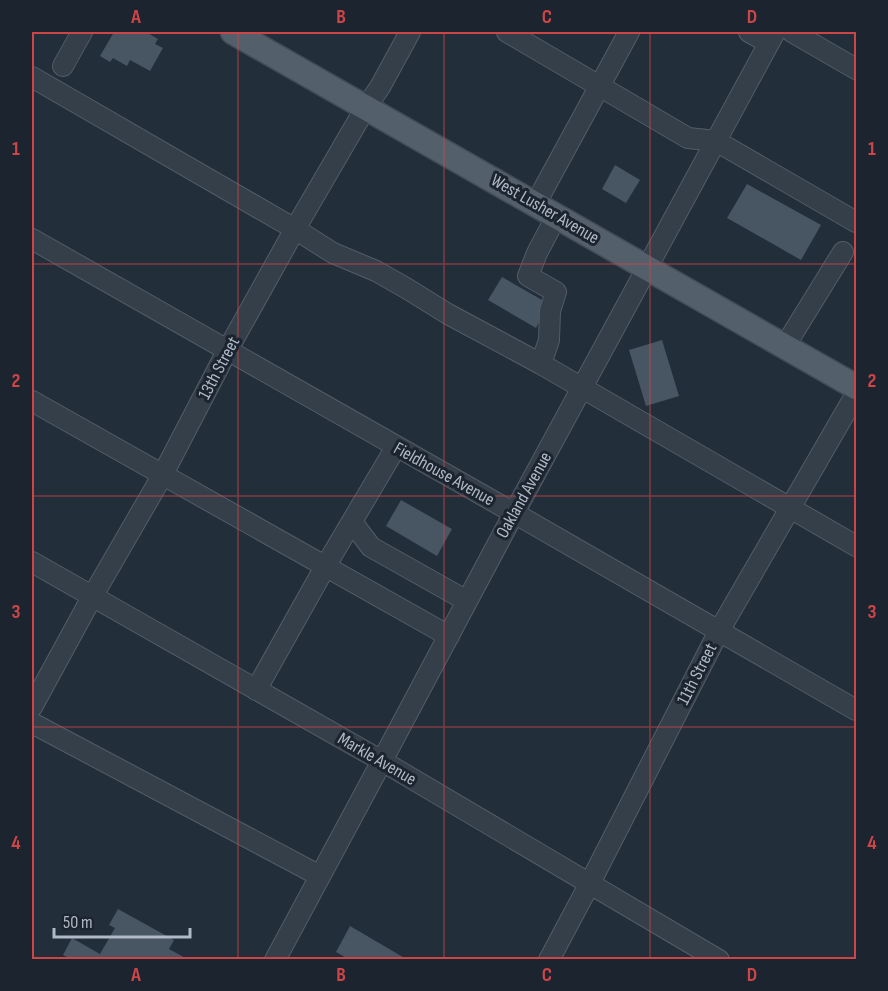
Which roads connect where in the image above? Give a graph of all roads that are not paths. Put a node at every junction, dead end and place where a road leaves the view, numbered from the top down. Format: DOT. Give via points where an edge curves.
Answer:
graph roads {
  1 [pos="82,32"];
  2 [pos="233,32"];
  3 [pos="410,32"];
  4 [pos="507,32"];
  5 [pos="630,32"];
  6 [pos="749,32"];
  7 [pos="792,32"];
  8 [pos="772,37"];
  9 [pos="63,66"];
  10 [pos="856,69"];
  11 [pos="32,77"];
  12 [pos="600,86"];
  13 [pos="366,107"];
  14 [pos="716,141"];
  15 [pos="536,203"];
  16 [pos="556,215"];
  17 [pos="856,222"];
  18 [pos="295,229"];
  19 [pos="32,239"];
  20 [pos="843,252"];
  21 [pos="648,267"];
  22 [pos="785,346"];
  23 [pos="227,351"];
  24 [pos="541,364"];
  25 [pos="856,387"];
  26 [pos="583,388"];
  27 [pos="856,394"];
  28 [pos="32,401"];
  29 [pos="396,447"];
  30 [pos="162,476"];
  31 [pos="791,508"];
  32 [pos="514,513"];
  33 [pos="352,522"];
  34 [pos="856,546"];
  35 [pos="32,562"];
  36 [pos="326,567"];
  37 [pos="92,597"];
  38 [pos="467,601"];
  39 [pos="719,631"];
  40 [pos="449,636"];
  41 [pos="256,690"];
  42 [pos="32,707"];
  43 [pos="856,710"];
  44 [pos="32,723"];
  45 [pos="382,761"];
  46 [pos="320,876"];
  47 [pos="590,883"];
  48 [pos="275,960"];
  49 [pos="549,960"];
  50 [pos="719,960"];
  1 -- 9 [label="street"];
  2 -- 13 [label="main road, West Lusher Avenue"];
  3 -- 13 [label="street, 13th Street"];
  4 -- 12 [label="street"];
  5 -- 12 [label="street"];
  6 -- 8 [label="street"];
  7 -- 10 [label="street"];
  8 -- 14 [label="street, Oakland Avenue"];
  11 -- 18 [label="street"];
  12 -- 14 [label="street" via="688,138"];
  12 -- 15 [label="street"];
  13 -- 15 [label="main road, West Lusher Avenue"];
  13 -- 18 [label="street, 13th Street"];
  14 -- 17 [label="street"];
  14 -- 21 [label="street, Oakland Avenue"];
  15 -- 16 [label="main road, West Lusher Avenue"];
  16 -- 21 [label="main road, West Lusher Avenue"];
  16 -- 24 [label="street" via="528,276 556,292"];
  18 -- 23 [label="street, 13th Street"];
  18 -- 24 [label="street"];
  19 -- 23 [label="street, Fieldhouse Avenue"];
  20 -- 22 [label="street"];
  21 -- 22 [label="main road, West Lusher Avenue"];
  21 -- 26 [label="street, Oakland Avenue"];
  22 -- 25 [label="main road, West Lusher Avenue"];
  23 -- 29 [label="street, Fieldhouse Avenue"];
  23 -- 30 [label="street, 13th Street"];
  24 -- 26 [label="street"];
  26 -- 31 [label="street"];
  26 -- 32 [label="street, Oakland Avenue"];
  27 -- 31 [label="street, 11th Street"];
  28 -- 30 [label="street"];
  29 -- 32 [label="street, Fieldhouse Avenue"];
  29 -- 33 [label="street"];
  30 -- 36 [label="street"];
  30 -- 37 [label="street, 13th Street"];
  31 -- 34 [label="street"];
  31 -- 39 [label="street, 11th Street"];
  32 -- 38 [label="street, Oakland Avenue"];
  32 -- 39 [label="street, Fieldhouse Avenue"];
  33 -- 36 [label="street"];
  33 -- 38 [label="street" via="371,547"];
  35 -- 37 [label="street, Markle Avenue"];
  36 -- 40 [label="street"];
  36 -- 41 [label="street"];
  37 -- 41 [label="street, Markle Avenue"];
  37 -- 42 [label="street, 13th Street"];
  38 -- 40 [label="street, Oakland Avenue"];
  39 -- 43 [label="street, Fieldhouse Avenue"];
  39 -- 47 [label="street, 11th Street"];
  40 -- 45 [label="street, Oakland Avenue"];
  41 -- 45 [label="street, Markle Avenue"];
  44 -- 46 [label="street"];
  45 -- 46 [label="street, Oakland Avenue"];
  45 -- 47 [label="street, Markle Avenue"];
  46 -- 48 [label="street, Oakland Avenue"];
  47 -- 49 [label="street, 11th Street"];
  47 -- 50 [label="street, Markle Avenue"];
}
